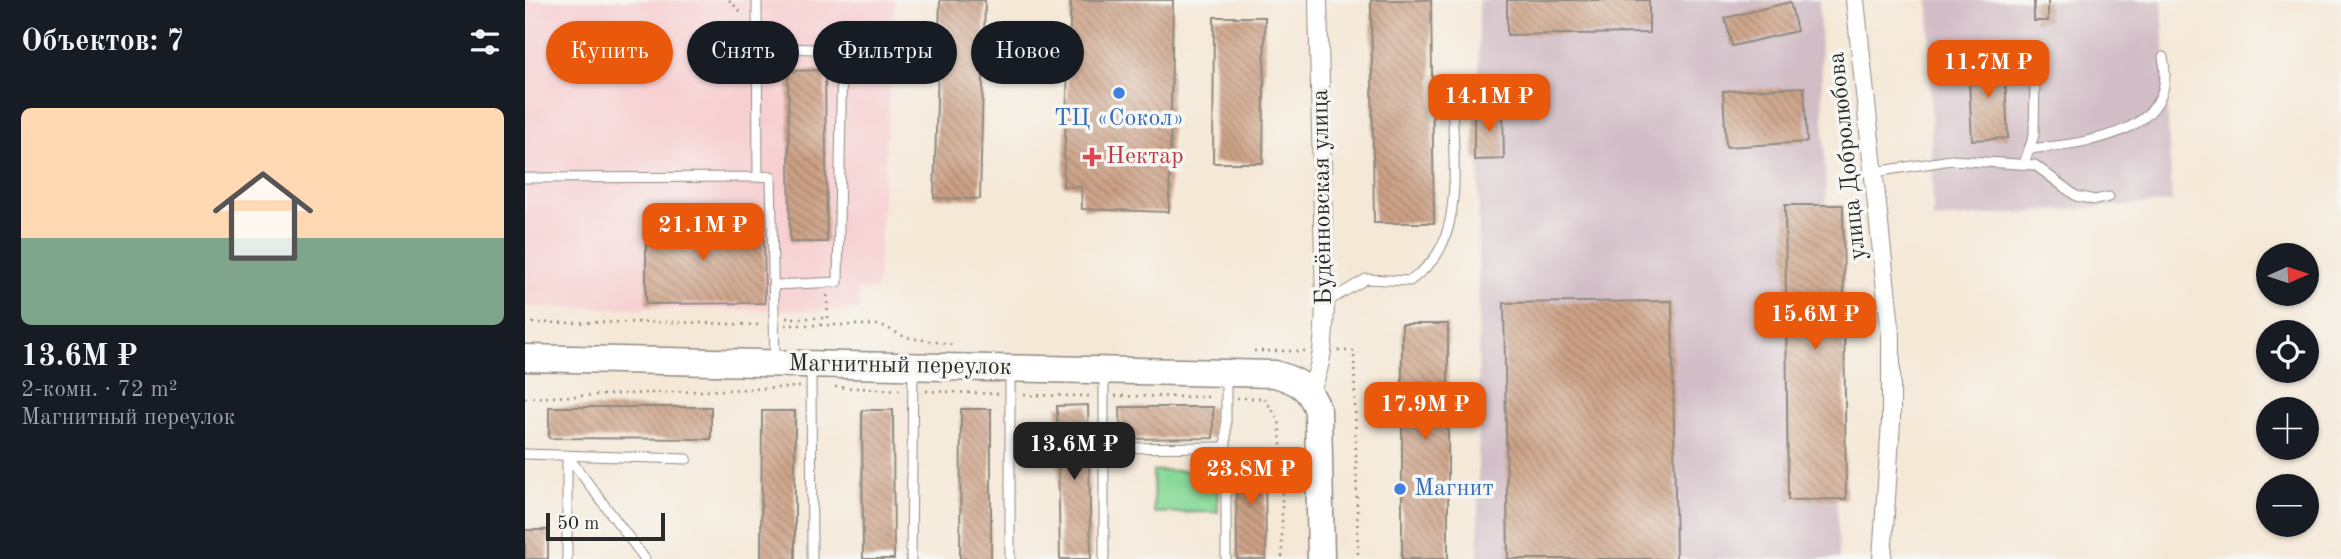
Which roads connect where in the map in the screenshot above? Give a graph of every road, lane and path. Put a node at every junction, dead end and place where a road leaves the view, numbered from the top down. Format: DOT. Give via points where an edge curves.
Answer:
graph roads {
  1 [pos="729,0"];
  2 [pos="757,0"];
  3 [pos="1318,0"];
  4 [pos="1855,0"];
  5 [pos="752,21"];
  6 [pos="757,21"];
  7 [pos="799,48"];
  8 [pos="2163,57"];
  9 [pos="2035,76"];
  10 [pos="758,84"];
  11 [pos="1452,92"];
  12 [pos="2029,149"];
  13 [pos="2024,164"];
  14 [pos="1875,172"];
  15 [pos="758,177"];
  16 [pos="525,178"];
  17 [pos="2109,197"];
  18 [pos="827,284"];
  19 [pos="775,285"];
  20 [pos="1325,303"];
  21 [pos="776,318"];
  22 [pos="525,358"];
  23 [pos="775,363"];
  24 [pos="811,375"];
  25 [pos="913,378"];
  26 [pos="1010,381"];
  27 [pos="1104,383"];
  28 [pos="1226,385"];
  29 [pos="1310,391"];
  30 [pos="525,398"];
  31 [pos="1226,447"];
  32 [pos="1104,448"];
  33 [pos="525,454"];
  34 [pos="567,455"];
  35 [pos="687,458"];
  36 [pos="567,559"];
  37 [pos="645,559"];
  38 [pos="812,559"];
  39 [pos="911,559"];
  40 [pos="1010,559"];
  41 [pos="1104,559"];
  42 [pos="1226,559"];
  43 [pos="1282,559"];
  44 [pos="1321,559"];
  45 [pos="1882,559"];
  1 -- 5 [label="path"];
  2 -- 6 [label="lane"];
  3 -- 20 [label="street, Будённовская улица"];
  4 -- 14 [label="street, улица Добролюбова"];
  7 -- 18 [label="lane" via="842,50 838,282"];
  8 -- 12 [label="lane" via="2166,71 2157,102 2141,122 2078,144"];
  9 -- 12 [label="lane" via="2034,135"];
  10 -- 15 [label="lane"];
  11 -- 20 [label="lane" via="1453,211 1441,248 1410,281 1366,279"];
  12 -- 13 [label="lane"];
  13 -- 14 [label="lane" via="1951,160"];
  13 -- 17 [label="lane" via="2035,165 2076,196"];
  14 -- 45 [label="street, улица Добролюбова" via="1891,336"];
  15 -- 16 [label="lane"];
  15 -- 19 [label="lane" via="771,176"];
  18 -- 19 [label="lane"];
  18 -- 21 [label="path" via="828,318"];
  19 -- 21 [label="lane"];
  20 -- 29 [label="street, Будённовская улица" via="1323,351"];
  21 -- 23 [label="lane"];
  22 -- 23 [label="main road, Магнитный переулок"];
  23 -- 24 [label="main road, Магнитный переулок"];
  24 -- 25 [label="main road, Магнитный переулок"];
  24 -- 25 [label="path"];
  24 -- 30 [label="path"];
  24 -- 38 [label="lane"];
  25 -- 26 [label="main road, Магнитный переулок"];
  25 -- 26 [label="path"];
  25 -- 39 [label="lane"];
  26 -- 27 [label="main road, Магнитный переулок"];
  26 -- 27 [label="path"];
  26 -- 40 [label="lane"];
  27 -- 28 [label="main road, Магнитный переулок"];
  27 -- 28 [label="path"];
  27 -- 32 [label="lane"];
  28 -- 29 [label="main road, Магнитный переулок" via="1275,374"];
  28 -- 31 [label="lane"];
  28 -- 43 [label="path" via="1264,398 1279,420"];
  29 -- 44 [label="main road" via="1318,411"];
  31 -- 32 [label="lane"];
  31 -- 42 [label="lane"];
  32 -- 41 [label="lane"];
  33 -- 34 [label="lane"];
  34 -- 35 [label="lane"];
  34 -- 36 [label="lane"];
  34 -- 37 [label="lane"];
}
